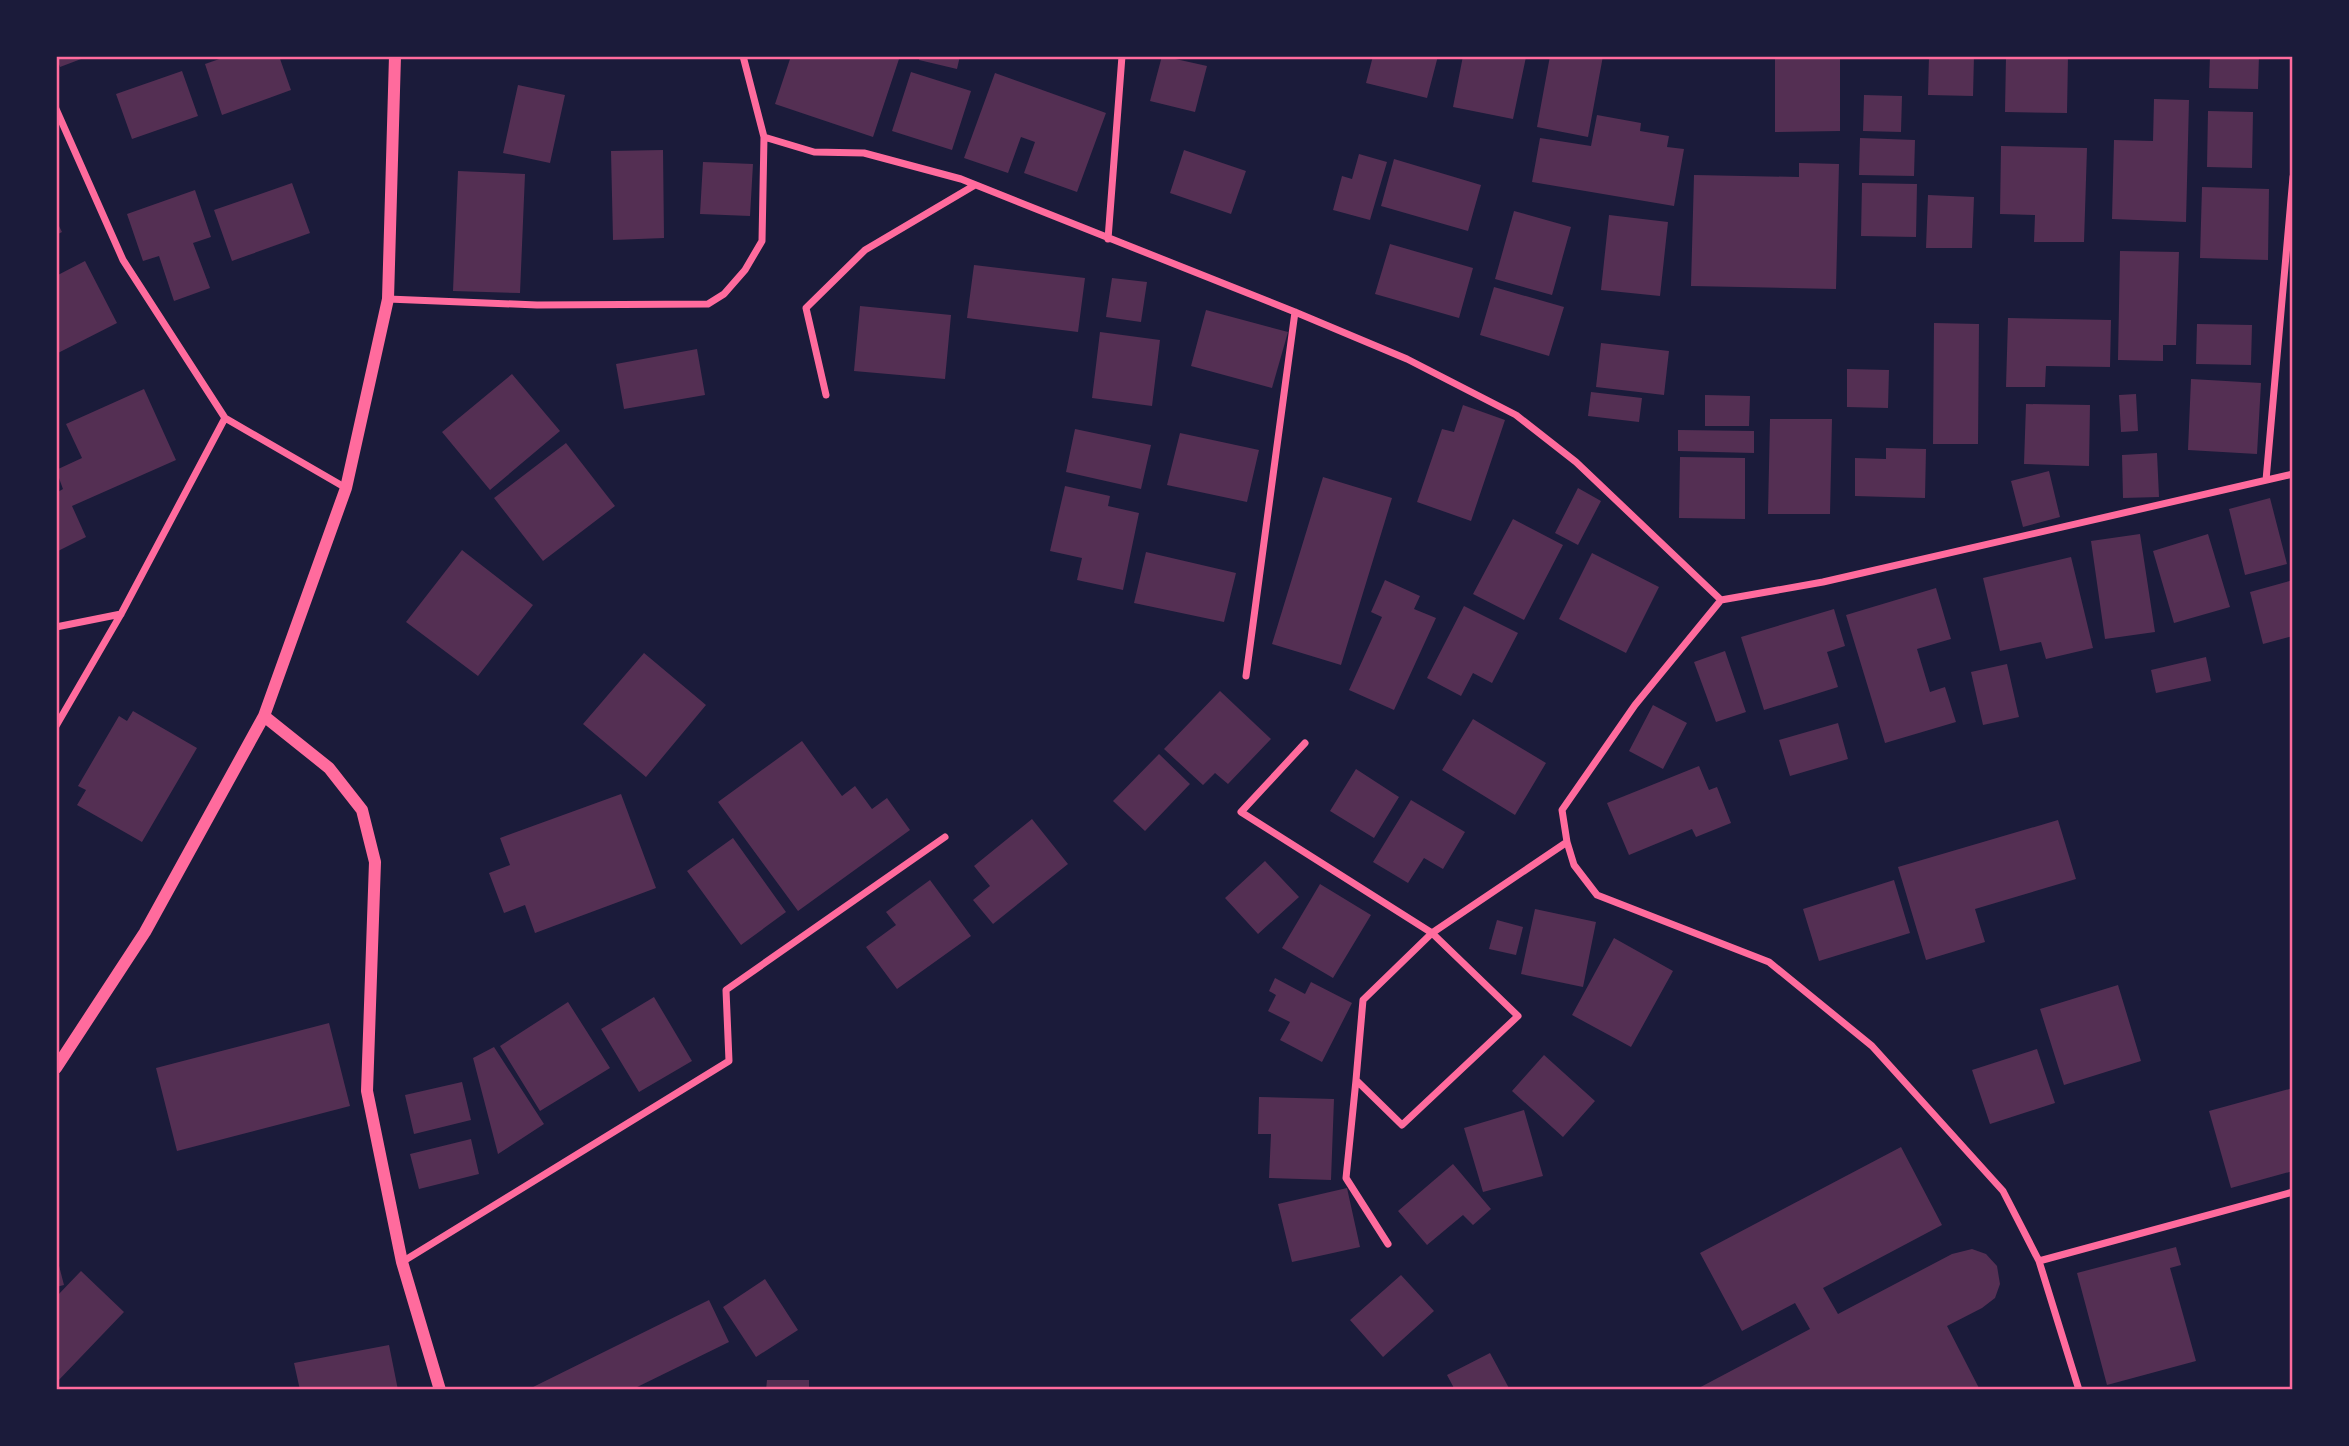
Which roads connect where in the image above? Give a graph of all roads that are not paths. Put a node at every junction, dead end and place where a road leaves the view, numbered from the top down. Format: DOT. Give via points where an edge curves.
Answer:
graph roads {
  1 [pos="395,56"];
  2 [pos="743,56"];
  3 [pos="1122,56"];
  4 [pos="56,108"];
  5 [pos="764,137"];
  6 [pos="2293,177"];
  7 [pos="975,185"];
  8 [pos="1108,239"];
  9 [pos="388,299"];
  10 [pos="1295,312"];
  11 [pos="826,395"];
  12 [pos="225,418"];
  13 [pos="2293,474"];
  14 [pos="2266,480"];
  15 [pos="346,488"];
  16 [pos="1721,600"];
  17 [pos="121,614"];
  18 [pos="56,627"];
  19 [pos="1246,676"];
  20 [pos="264,716"];
  21 [pos="56,726"];
  22 [pos="1304,743"];
  23 [pos="945,837"];
  24 [pos="1567,842"];
  25 [pos="1432,933"];
  26 [pos="56,1068"];
  27 [pos="1356,1080"];
  28 [pos="2293,1192"];
  29 [pos="1388,1244"];
  30 [pos="2039,1261"];
  31 [pos="401,1262"];
  32 [pos="440,1390"];
  33 [pos="2079,1390"];
  1 -- 9 [label="street"];
  2 -- 5 [label="street"];
  3 -- 8 [label="street"];
  4 -- 12 [label="street" via="123,260"];
  5 -- 7 [label="street" via="814,152 864,153"];
  5 -- 9 [label="street" via="762,241 738,278 708,304 537,305"];
  6 -- 14 [label="street"];
  7 -- 8 [label="street"];
  7 -- 11 [label="street" via="865,250 806,308"];
  8 -- 10 [label="street"];
  9 -- 15 [label="street"];
  10 -- 16 [label="street" via="1406,359 1516,415 1576,462"];
  10 -- 19 [label="street"];
  12 -- 15 [label="street"];
  12 -- 17 [label="street"];
  13 -- 14 [label="street"];
  14 -- 16 [label="street" via="1823,582"];
  15 -- 20 [label="street"];
  16 -- 24 [label="street" via="1635,705 1562,810"];
  17 -- 18 [label="street"];
  17 -- 21 [label="street"];
  20 -- 26 [label="street" via="145,932"];
  20 -- 31 [label="street" via="330,768 362,810 375,862 367,1091"];
  22 -- 25 [label="street" via="1241,812"];
  23 -- 31 [label="street" via="726,990 729,1061"];
  24 -- 25 [label="street"];
  24 -- 30 [label="street" via="1574,865 1597,895 1769,962 1872,1046 2003,1191"];
  25 -- 27 [label="street" via="1363,1000"];
  25 -- 27 [label="street" via="1518,1016 1402,1125"];
  27 -- 29 [label="street" via="1346,1178"];
  28 -- 30 [label="street"];
  30 -- 33 [label="street"];
  31 -- 32 [label="street"];
}
